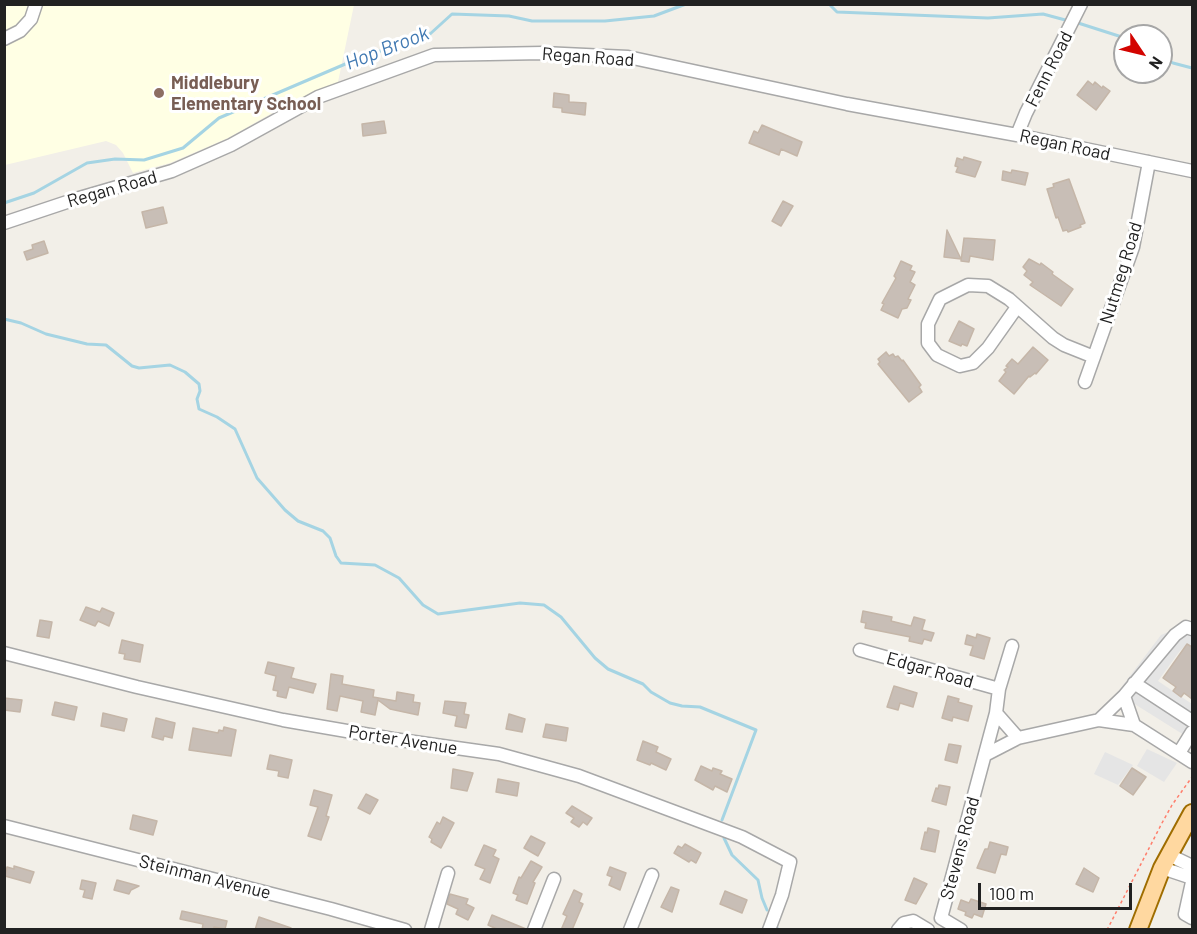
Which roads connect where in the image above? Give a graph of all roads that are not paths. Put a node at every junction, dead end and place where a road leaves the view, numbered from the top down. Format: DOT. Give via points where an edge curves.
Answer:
graph roads {
  1 [pos="36,4"];
  2 [pos="1079,9"];
  3 [pos="4,39"];
  4 [pos="1017,135"];
  5 [pos="1149,162"];
  6 [pos="1192,171"];
  7 [pos="4,223"];
  8 [pos="1017,307"];
  9 [pos="1094,357"];
  10 [pos="1084,382"];
  11 [pos="1192,629"];
  12 [pos="1012,646"];
  13 [pos="860,650"];
  14 [pos="4,653"];
  15 [pos="1134,683"];
  16 [pos="999,689"];
  17 [pos="1124,696"];
  18 [pos="996,713"];
  19 [pos="1099,720"];
  20 [pos="1192,721"];
  21 [pos="1134,724"];
  22 [pos="1192,732"];
  23 [pos="1018,738"];
  24 [pos="1179,753"];
  25 [pos="985,755"];
  26 [pos="1192,762"];
  27 [pos="1192,813"];
  28 [pos="4,826"];
  29 [pos="1166,862"];
  30 [pos="1192,866"];
  31 [pos="448,873"];
  32 [pos="652,875"];
  33 [pos="554,879"];
  34 [pos="1192,880"];
  35 [pos="1192,918"];
  36 [pos="405,930"];
  37 [pos="431,930"];
  38 [pos="534,930"];
  39 [pos="630,930"];
  40 [pos="769,930"];
  41 [pos="898,930"];
  42 [pos="928,930"];
  43 [pos="961,930"];
  44 [pos="1137,930"];
  1 -- 3 [label="street" via="31,19 20,31"];
  2 -- 4 [label="street, Fenn Road"];
  4 -- 5 [label="street, Regan Road"];
  4 -- 7 [label="street, Regan Road" via="847,104 628,57 543,53 435,55 318,97 231,145 172,171"];
  5 -- 6 [label="street, Regan Road"];
  5 -- 9 [label="street, Nutmeg Road" via="1133,247"];
  8 -- 8 [label="street" via="988,286 968,285 940,299 928,324 928,343 937,355 960,366 973,363"];
  8 -- 9 [label="street" via="1053,338"];
  9 -- 10 [label="street, Nutmeg Road"];
  11 -- 15 [label="street" via="1186,627 1175,635"];
  12 -- 16 [label="street, Stevens Road"];
  13 -- 16 [label="street, Edgar Road"];
  14 -- 40 [label="street, Porter Avenue" via="284,720 500,754 579,776 657,804 742,837 790,862"];
  15 -- 17 [label="street"];
  15 -- 20 [label="street"];
  16 -- 18 [label="street, Stevens Road"];
  17 -- 19 [label="street"];
  17 -- 21 [label="street"];
  18 -- 23 [label="street"];
  18 -- 25 [label="street, Stevens Road"];
  19 -- 21 [label="street"];
  19 -- 23 [label="street"];
  21 -- 24 [label="street"];
  22 -- 24 [label="street"];
  23 -- 25 [label="street"];
  24 -- 26 [label="street"];
  25 -- 43 [label="street, Stevens Road" via="941,918"];
  27 -- 29 [label="main road"];
  28 -- 36 [label="street, Steinman Avenue"];
  29 -- 30 [label="street"];
  29 -- 34 [label="street"];
  29 -- 44 [label="main road"];
  31 -- 37 [label="street"];
  32 -- 39 [label="street"];
  33 -- 38 [label="street"];
  34 -- 35 [label="street" via="1185,914"];
  41 -- 42 [label="street" via="903,923 913,921"];
}
